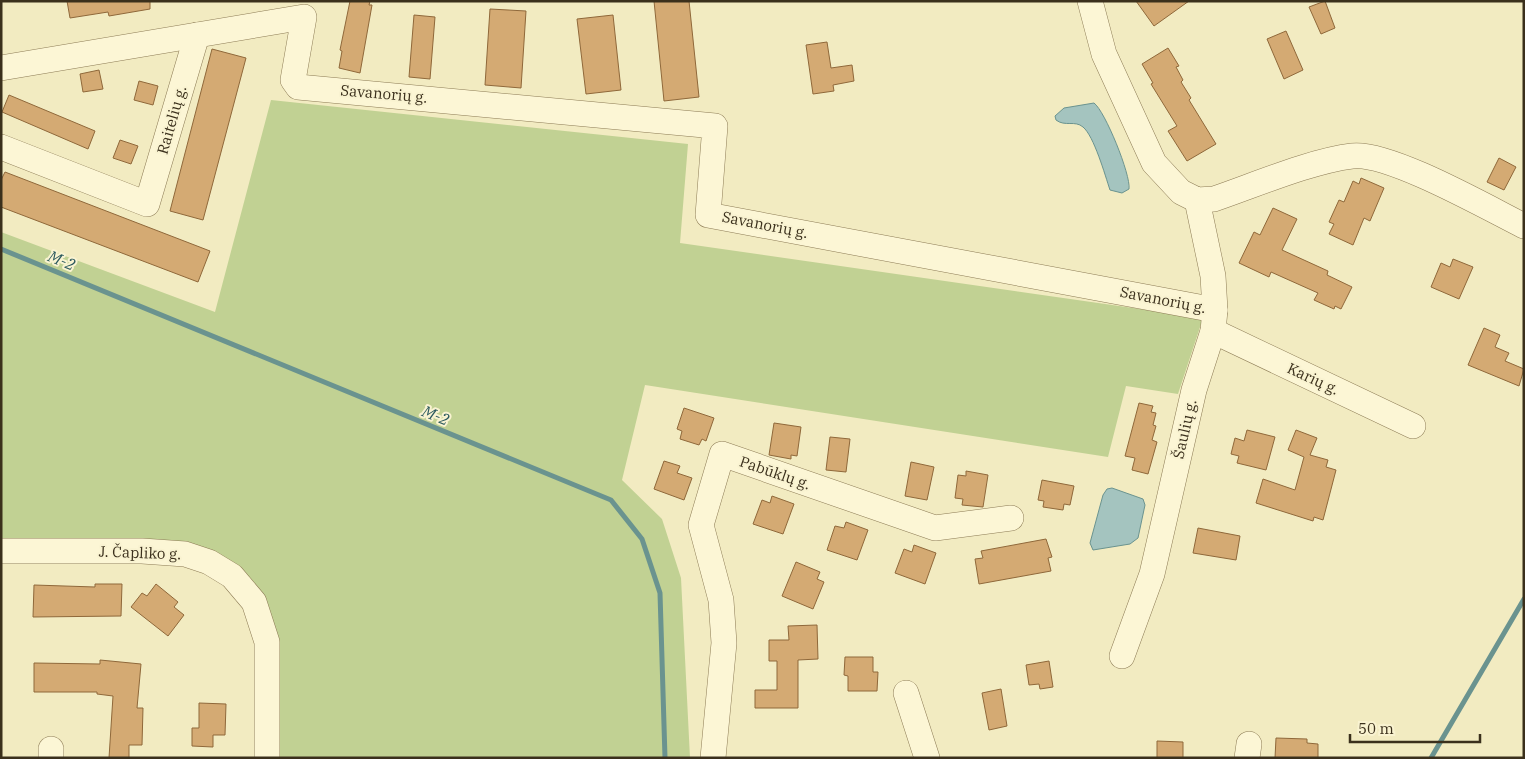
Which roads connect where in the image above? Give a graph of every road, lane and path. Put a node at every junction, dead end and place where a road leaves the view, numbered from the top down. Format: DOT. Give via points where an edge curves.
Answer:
graph roads {
  1 [pos="1090,1"];
  2 [pos="196,36"];
  3 [pos="1,68"];
  4 [pos="1,147"];
  5 [pos="1197,200"];
  6 [pos="1524,226"];
  7 [pos="1214,321"];
  8 [pos="1413,426"];
  9 [pos="1011,518"];
  10 [pos="1,551"];
  11 [pos="1122,656"];
  12 [pos="906,693"];
  13 [pos="267,758"];
  14 [pos="713,758"];
  15 [pos="927,758"];
  1 -- 5 [label="street" via="1104,54 1154,163 1181,192"];
  2 -- 3 [label="street"];
  2 -- 4 [label="street, Raitelių g." via="147,204"];
  2 -- 7 [label="street, Savanorių g." via="304,17 292,80 298,87 715,126 708,215"];
  5 -- 6 [label="street" via="1214,199 1320,164 1353,156 1374,157"];
  5 -- 7 [label="street, Šaulių g." via="1213,276"];
  7 -- 8 [label="street, Karių g."];
  7 -- 11 [label="street, Šaulių g." via="1194,390 1152,574"];
  9 -- 14 [label="street, Pabūklų g." via="935,528 722,454 701,525 721,600 724,643"];
  10 -- 13 [label="street, J. Čapliko g." via="184,554 209,562 232,576 254,602 267,642"];
  12 -- 15 [label="street"];
}
